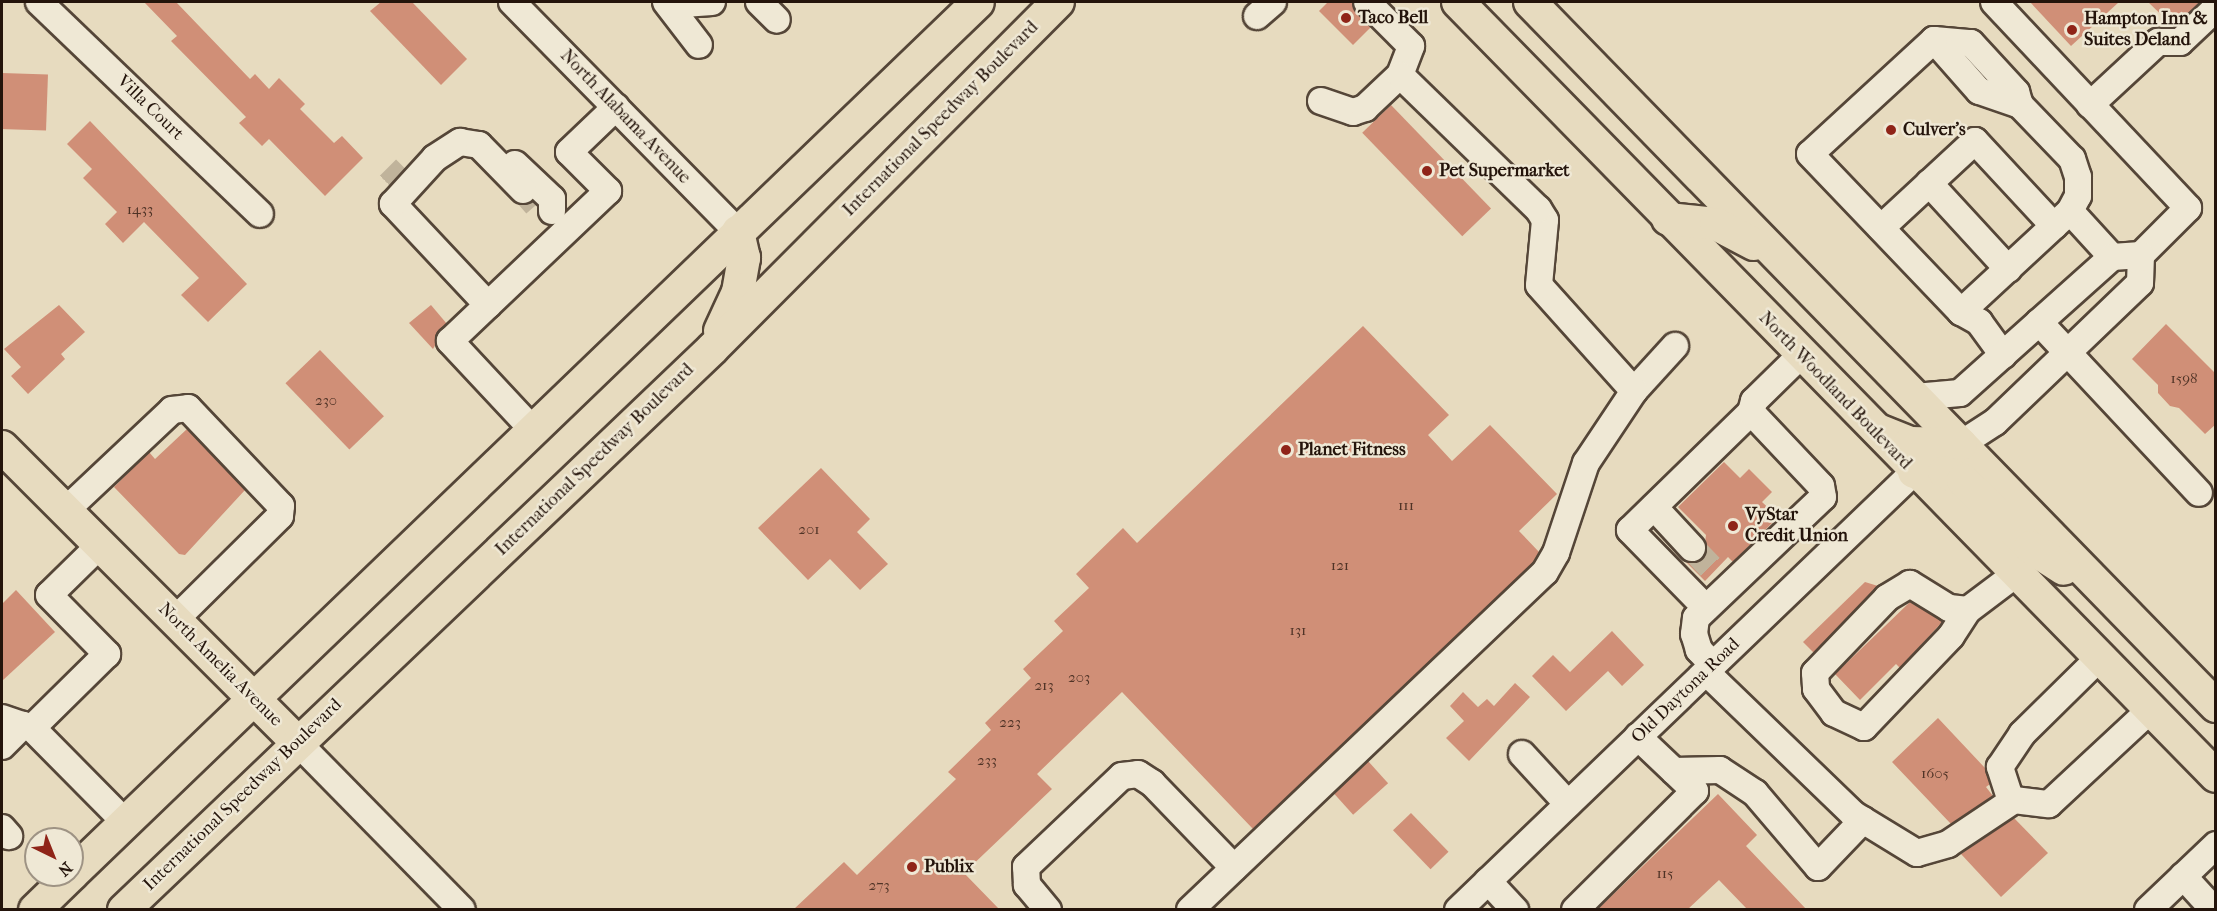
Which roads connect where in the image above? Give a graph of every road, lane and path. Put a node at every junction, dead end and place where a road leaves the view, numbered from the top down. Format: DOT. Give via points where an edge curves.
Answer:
graph roads {
  1 [pos="39,2"];
  2 [pos="512,2"];
  3 [pos="712,2"];
  4 [pos="759,2"];
  5 [pos="978,2"];
  6 [pos="1058,2"];
  7 [pos="1367,2"];
  8 [pos="1458,2"];
  9 [pos="1530,2"];
  10 [pos="1994,2"];
  11 [pos="2215,2"];
  12 [pos="668,3"];
  13 [pos="777,20"];
  14 [pos="699,45"];
  15 [pos="1400,75"];
  16 [pos="1321,101"];
  17 [pos="2090,105"];
  18 [pos="616,107"];
  19 [pos="1929,183"];
  20 [pos="396,186"];
  21 [pos="544,208"];
  22 [pos="260,214"];
  23 [pos="1668,219"];
  24 [pos="2062,219"];
  25 [pos="1881,228"];
  26 [pos="738,232"];
  27 [pos="2141,255"];
  28 [pos="1779,257"];
  29 [pos="2112,257"];
  30 [pos="2008,269"];
  31 [pos="488,305"];
  32 [pos="1961,312"];
  33 [pos="2039,322"];
  34 [pos="1675,346"];
  35 [pos="712,349"];
  36 [pos="2068,352"];
  37 [pos="1801,355"];
  38 [pos="2003,355"];
  39 [pos="1634,391"];
  40 [pos="1916,397"];
  41 [pos="1751,412"];
  42 [pos="1871,427"];
  43 [pos="533,430"];
  44 [pos="1961,444"];
  45 [pos="5,457"];
  46 [pos="1914,472"];
  47 [pos="2199,493"];
  48 [pos="1654,507"];
  49 [pos="66,511"];
  50 [pos="100,545"];
  51 [pos="1692,548"];
  52 [pos="2016,574"];
  53 [pos="2115,602"];
  54 [pos="1706,608"];
  55 [pos="1968,610"];
  56 [pos="175,620"];
  57 [pos="2099,658"];
  58 [pos="1709,669"];
  59 [pos="254,699"];
  60 [pos="2216,706"];
  61 [pos="2150,710"];
  62 [pos="19,724"];
  63 [pos="1638,737"];
  64 [pos="297,742"];
  65 [pos="2,746"];
  66 [pos="1522,754"];
  67 [pos="1674,771"];
  68 [pos="2216,776"];
  69 [pos="2011,801"];
  70 [pos="1568,804"];
  71 [pos="1863,820"];
  72 [pos="126,822"];
  73 [pos="2216,845"];
  74 [pos="84,862"];
  75 [pos="1234,868"];
  76 [pos="2183,876"];
  77 [pos="1488,881"];
  78 [pos="58,887"];
  79 [pos="35,909"];
  80 [pos="124,909"];
  81 [pos="462,909"];
  82 [pos="1048,909"];
  83 [pos="1190,909"];
  84 [pos="1458,909"];
  85 [pos="1515,909"];
  86 [pos="1575,909"];
  87 [pos="2148,909"];
  88 [pos="2214,909"];
  1 -- 22 [label="street, Villa Court"];
  2 -- 18 [label="street, North Alabama Avenue"];
  3 -- 12 [label="street"];
  4 -- 13 [label="street"];
  5 -- 26 [label="main road"];
  6 -- 35 [label="main road, International Speedway Boulevard"];
  7 -- 15 [label="street" via="1411,46"];
  8 -- 23 [label="main road, North Woodland Boulevard"];
  9 -- 28 [label="main road"];
  10 -- 17 [label="street"];
  11 -- 17 [label="street" via="2215,9 2180,42 2158,42"];
  12 -- 14 [label="street"];
  15 -- 16 [label="street" via="1365,108 1353,112"];
  15 -- 39 [label="street" via="1538,209 1545,220 1539,285"];
  17 -- 27 [label="street" via="2188,208"];
  18 -- 21 [label="street" via="569,152 608,191"];
  18 -- 26 [label="street, North Alabama Avenue"];
  19 -- 24 [label="street" via="1975,141"];
  19 -- 25 [label="street"];
  19 -- 30 [label="street"];
  20 -- 21 [label="street" via="460,142 479,145"];
  20 -- 21 [label="street" via="442,135 474,129 552,199"];
  20 -- 31 [label="street"];
  21 -- 31 [label="street"];
  23 -- 28 [label="main road" via="1716,224"];
  23 -- 37 [label="main road, North Woodland Boulevard"];
  24 -- 25 [label="street" via="2078,196 2072,159 2020,105 1979,90 1934,40 1810,154"];
  24 -- 29 [label="street"];
  24 -- 30 [label="street"];
  25 -- 32 [label="street"];
  26 -- 35 [label="main road" via="744,258 738,292"];
  26 -- 43 [label="main road"];
  27 -- 29 [label="street"];
  27 -- 36 [label="street" via="2140,283"];
  28 -- 40 [label="main road"];
  29 -- 33 [label="street"];
  30 -- 32 [label="street"];
  31 -- 43 [label="street" via="450,341"];
  32 -- 38 [label="street" via="1979,322"];
  33 -- 36 [label="street"];
  33 -- 38 [label="street"];
  34 -- 39 [label="street"];
  35 -- 64 [label="main road, International Speedway Boulevard"];
  36 -- 44 [label="street" via="1995,422"];
  36 -- 47 [label="street"];
  37 -- 41 [label="street" via="1754,400"];
  37 -- 42 [label="main road, North Woodland Boulevard"];
  38 -- 40 [label="street" via="1960,393"];
  39 -- 75 [label="street" via="1587,463 1556,553 1545,572"];
  40 -- 44 [label="main road"];
  41 -- 48 [label="street"];
  41 -- 54 [label="street" via="1821,486 1823,497 1722,579"];
  42 -- 44 [label="main road" via="1910,443"];
  42 -- 46 [label="main road, North Woodland Boulevard"];
  43 -- 59 [label="main road"];
  44 -- 53 [label="main road"];
  45 -- 49 [label="main road, North Amelia Avenue"];
  46 -- 52 [label="main road, North Woodland Boulevard"];
  46 -- 53 [label="main road" via="1944,472 1963,480 2031,547"];
  46 -- 58 [label="street, Old Daytona Road"];
  48 -- 51 [label="street"];
  48 -- 54 [label="street" via="1630,530"];
  49 -- 50 [label="main road, North Amelia Avenue"];
  49 -- 56 [label="street" via="172,410 188,408 281,506 280,516"];
  50 -- 56 [label="main road, North Amelia Avenue"];
  50 -- 62 [label="street" via="49,595 107,654"];
  52 -- 55 [label="street"];
  52 -- 57 [label="main road, North Woodland Boulevard"];
  53 -- 60 [label="main road"];
  54 -- 58 [label="street" via="1696,618 1694,634"];
  55 -- 55 [label="street" via="1949,608 1910,584 1887,598 1815,673 1816,689 1834,713 1864,727 1951,636"];
  56 -- 59 [label="main road, North Amelia Avenue"];
  57 -- 61 [label="main road, North Woodland Boulevard"];
  57 -- 69 [label="street" via="2022,734 2000,767"];
  58 -- 63 [label="street, Old Daytona Road"];
  58 -- 71 [label="street"];
  59 -- 64 [label="main road, North Amelia Avenue"];
  59 -- 72 [label="main road"];
  61 -- 68 [label="main road, North Woodland Boulevard"];
  61 -- 69 [label="street" via="2049,804"];
  62 -- 65 [label="street"];
  62 -- 72 [label="street"];
  63 -- 67 [label="street"];
  63 -- 70 [label="street, Old Daytona Road"];
  64 -- 80 [label="main road, International Speedway Boulevard"];
  64 -- 81 [label="street, North Amelia Avenue"];
  66 -- 70 [label="street"];
  67 -- 71 [label="street" via="1720,770 1755,793 1818,867"];
  67 -- 86 [label="street" via="1695,791"];
  69 -- 71 [label="street" via="1948,844 1917,853"];
  70 -- 77 [label="street, Old Daytona Road"];
  72 -- 74 [label="main road"];
  73 -- 76 [label="street"];
  75 -- 82 [label="street" via="1152,783 1138,774 1122,776 1026,867 1027,885"];
  75 -- 83 [label="street"];
  76 -- 87 [label="street"];
  76 -- 88 [label="street"];
  77 -- 84 [label="street, Old Daytona Road"];
  77 -- 85 [label="street"];
  78 -- 79 [label="main road"];
}
